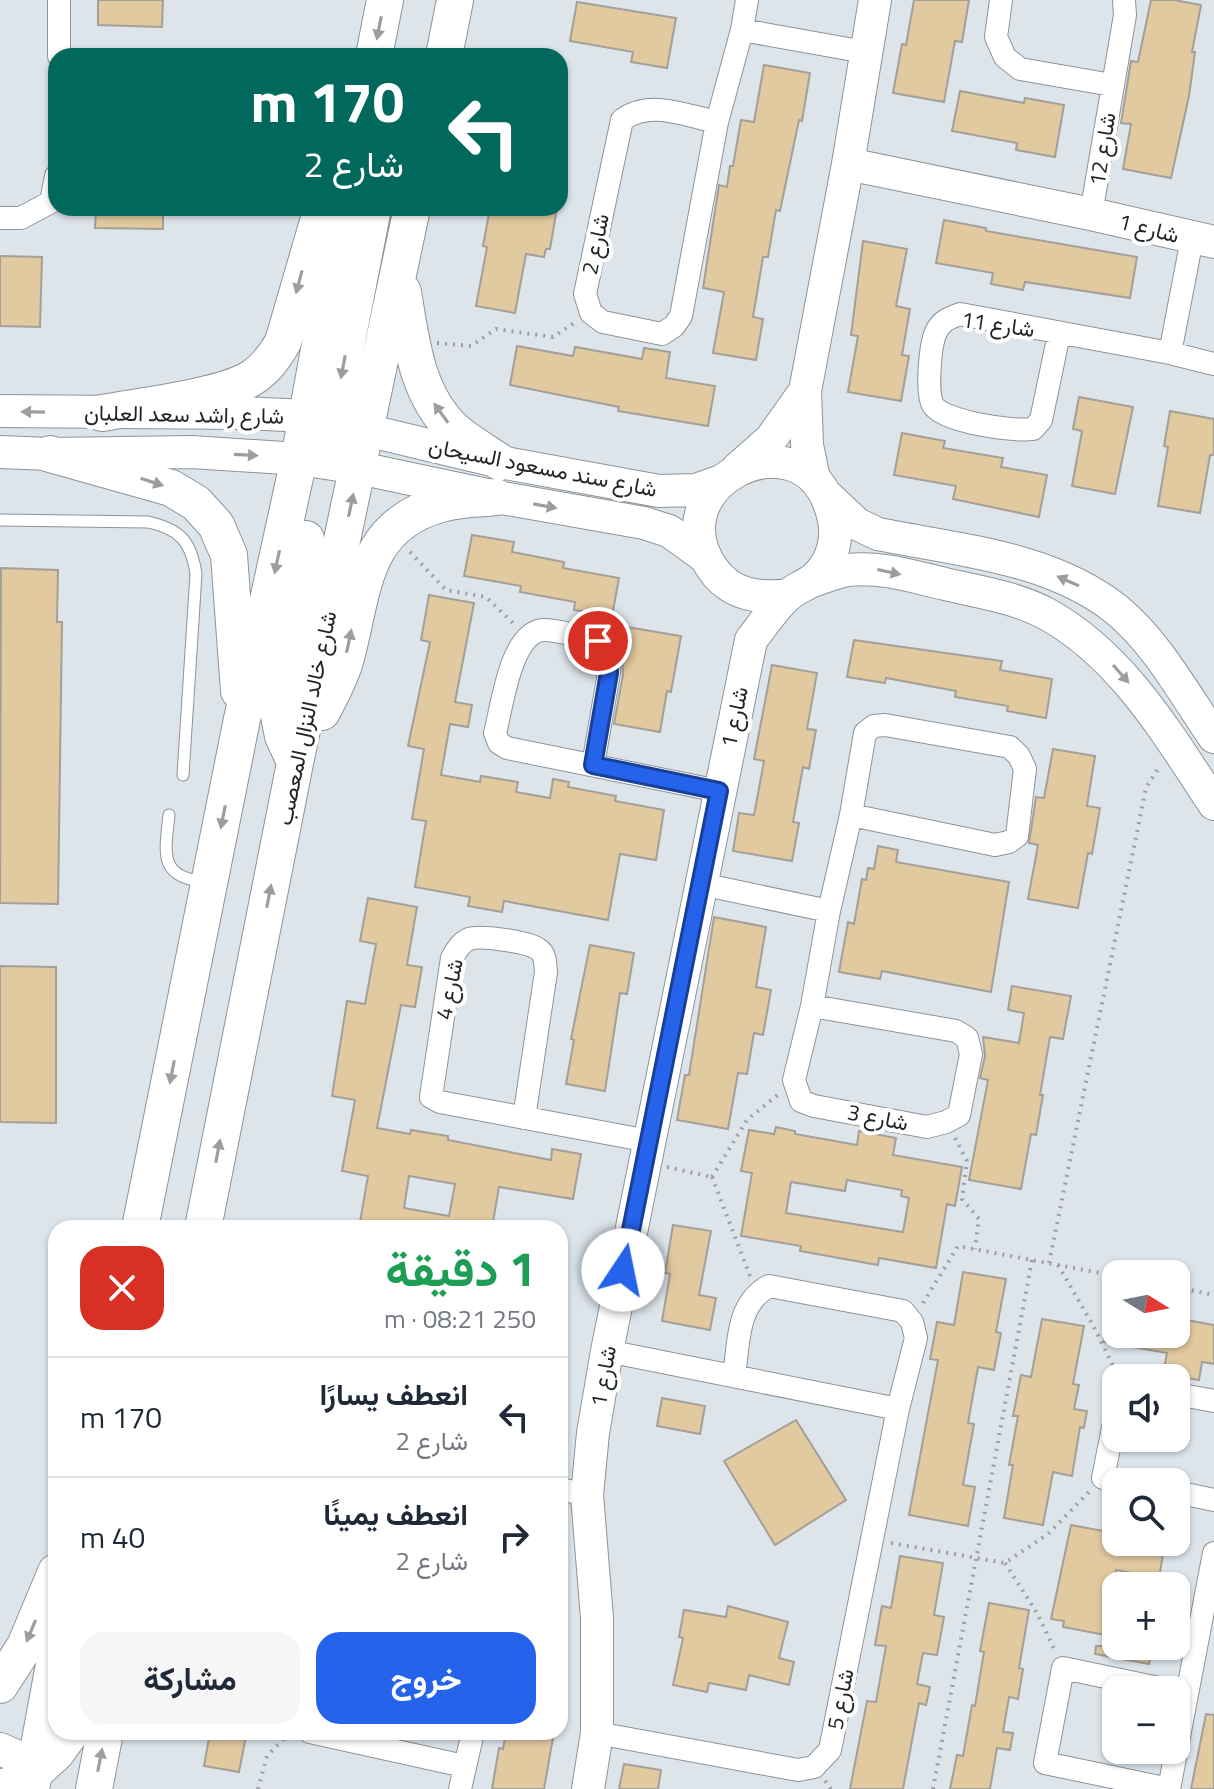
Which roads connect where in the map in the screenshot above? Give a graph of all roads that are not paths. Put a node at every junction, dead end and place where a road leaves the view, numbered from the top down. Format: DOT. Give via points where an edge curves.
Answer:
graph roads {
  1 [pos="59,0"];
  2 [pos="385,0"];
  3 [pos="455,0"];
  4 [pos="747,0"];
  5 [pos="875,0"];
  6 [pos="1001,0"];
  7 [pos="1124,0"];
  8 [pos="742,30"];
  9 [pos="59,48"];
  10 [pos="376,48"];
  11 [pos="446,48"];
  12 [pos="865,52"];
  13 [pos="1112,85"];
  14 [pos="717,122"];
  15 [pos="848,164"];
  16 [pos="48,204"];
  17 [pos="1091,214"];
  18 [pos="320,216"];
  19 [pos="345,216"];
  20 [pos="372,216"];
  21 [pos="410,216"];
  22 [pos="0,218"];
  23 [pos="1203,241"];
  24 [pos="399,270"];
  25 [pos="1059,334"];
  26 [pos="1170,353"];
  27 [pos="1214,364"];
  28 [pos="805,391"];
  29 [pos="0,411"];
  30 [pos="102,413"];
  31 [pos="335,422"];
  32 [pos="0,452"];
  33 [pos="50,454"];
  34 [pos="310,460"];
  35 [pos="359,468"];
  36 [pos="729,475"];
  37 [pos="498,480"];
  38 [pos="820,487"];
  39 [pos="0,520"];
  40 [pos="705,557"];
  41 [pos="725,583"];
  42 [pos="800,588"];
  43 [pos="751,640"];
  44 [pos="242,719"];
  45 [pos="1214,737"];
  46 [pos="295,763"];
  47 [pos="593,765"];
  48 [pos="183,775"];
  49 [pos="719,791"];
  50 [pos="1214,804"];
  51 [pos="169,815"];
  52 [pos="851,815"];
  53 [pos="210,882"];
  54 [pos="701,884"];
  55 [pos="829,911"];
  56 [pos="812,1006"];
  57 [pos="524,1118"];
  58 [pos="647,1152"];
  59 [pos="142,1220"];
  60 [pos="205,1220"];
  61 [pos="607,1351"];
  62 [pos="734,1376"];
  63 [pos="1190,1397"];
  64 [pos="1214,1401"];
  65 [pos="898,1409"];
  66 [pos="573,1492"];
  67 [pos="1190,1495"];
  68 [pos="1214,1500"];
  69 [pos="1214,1553"];
  70 [pos="48,1591"];
  71 [pos="1209,1602"];
  72 [pos="1183,1676"];
  73 [pos="0,1685"];
  74 [pos="1177,1692"];
  75 [pos="48,1701"];
  76 [pos="597,1733"];
  77 [pos="65,1740"];
  78 [pos="103,1740"];
  79 [pos="346,1740"];
  80 [pos="471,1740"];
  81 [pos="0,1749"];
  82 [pos="464,1766"];
  83 [pos="34,1784"];
  84 [pos="0,1786"];
  85 [pos="94,1789"];
  86 [pos="460,1789"];
  87 [pos="588,1789"];
  1 -- 9 [label="street"];
  2 -- 10 [label="main road, one-way"];
  3 -- 11 [label="main road"];
  4 -- 8 [label="street"];
  5 -- 12 [label="main road"];
  6 -- 13 [label="street, شارع 12" via="996,37 1005,57 1020,69"];
  7 -- 13 [label="street, شارع 12"];
  8 -- 12 [label="street"];
  8 -- 14 [label="street"];
  12 -- 15 [label="main road"];
  13 -- 17 [label="street, شارع 12"];
  14 -- 14 [label="street, شارع 2" via="681,316 662,334 603,322 591,313 585,294 622,120 652,108"];
  15 -- 17 [label="main road, شارع 1"];
  15 -- 28 [label="main road"];
  16 -- 22 [label="street" via="21,218"];
  17 -- 23 [label="main road, شارع 1"];
  18 -- 30 [label="main road, one-way" via="283,342 272,362 248,380 209,392"];
  19 -- 31 [label="main road, شارع خالد النزال المعصب"];
  20 -- 31 [label="main road, one-way"];
  21 -- 24 [label="main road, شارع خالد النزال المعصب"];
  23 -- 26 [label="street"];
  24 -- 31 [label="main road, شارع خالد النزال المعصب"];
  37 -- 24 [label="main road, one-way" via="439,413 422,383"];
  25 -- 25 [label="street, شارع 11" via="1041,420 1033,429 1019,431 943,415 932,404 928,387 935,334 945,319 960,314"];
  25 -- 26 [label="street, شارع 11"];
  26 -- 27 [label="street, شارع 11"];
  28 -- 36 [label="main road" via="771,439"];
  28 -- 38 [label="main road" via="807,445"];
  30 -- 29 [label="main road, شارع راشد سعد العلبان, one-way"];
  30 -- 31 [label="main road, شارع راشد سعد العلبان" via="245,413"];
  31 -- 34 [label="main road, شارع خالد النزال المعصب"];
  31 -- 35 [label="main road, شارع خالد النزال المعصب"];
  31 -- 37 [label="main road, شارع سند مسعود السيحان"];
  32 -- 33 [label="main road, شارع راشد سعد العلبان"];
  33 -- 34 [label="main road, شارع راشد سعد العلبان, one-way" via="192,452"];
  33 -- 44 [label="main road, one-way" via="171,488 196,503 216,525 229,555"];
  34 -- 35 [label="main road, شارع راشد سعد العلبان"];
  34 -- 44 [label="main road, شارع خالد النزال المعصب, one-way"];
  34 -- 46 [label="main road" via="276,701"];
  35 -- 37 [label="main road, شارع سند مسعود السيحان"];
  46 -- 35 [label="main road, شارع خالد النزال المعصب, one-way"];
  36 -- 37 [label="main road, شارع سند مسعود السيحان" via="696,490 659,491"];
  36 -- 38 [label="main road" via="756,462 777,462 797,468"];
  36 -- 40 [label="main road" via="708,497 701,516"];
  37 -- 40 [label="main road, شارع سند مسعود السيحان, one-way" via="669,531"];
  46 -- 37 [label="main road, one-way" via="344,663 360,590 378,546 408,517"];
  38 -- 42 [label="main road" via="834,517 835,540 827,563"];
  45 -- 38 [label="main road, one-way" via="1155,651 1118,611 1073,581 1022,564 878,534 857,524"];
  39 -- 48 [label="lane" via="148,522 167,526 183,538 196,574"];
  40 -- 41 [label="main road"];
  41 -- 42 [label="main road" via="766,598"];
  41 -- 43 [label="main road"];
  42 -- 43 [label="main road, شارع 1"];
  42 -- 50 [label="main road, one-way" via="846,570 874,569 1006,598 1043,612 1106,657"];
  43 -- 49 [label="main road, شارع 1"];
  44 -- 53 [label="main road, شارع خالد النزال المعصب, one-way"];
  60 -- 46 [label="main road, شارع خالد النزال المعصب, one-way"];
  47 -- 47 [label="street" via="507,748 495,733 516,651 542,630 598,641 608,653"];
  47 -- 49 [label="street"];
  49 -- 54 [label="main road, شارع 1"];
  51 -- 53 [label="lane" via="165,851 173,872"];
  52 -- 52 [label="street" via="865,733 874,726 1010,747 1025,769 1017,836 1009,842 995,845"];
  52 -- 55 [label="street"];
  53 -- 59 [label="main road, شارع خالد النزال المعصب, one-way"];
  54 -- 55 [label="street"];
  54 -- 58 [label="main road, شارع 1"];
  55 -- 56 [label="street"];
  56 -- 56 [label="street, شارع 3" via="956,1031 967,1038 971,1054 959,1115 927,1127 801,1101 794,1080"];
  57 -- 57 [label="street, شارع 4" via="431,1097 452,958 469,939 500,939 537,948 545,956"];
  57 -- 58 [label="street, شارع 4"];
  58 -- 61 [label="main road, شارع 1"];
  61 -- 62 [label="street"];
  61 -- 66 [label="main road, شارع 1" via="593,1433"];
  62 -- 65 [label="street"];
  62 -- 65 [label="street, شارع 5" via="745,1308 769,1286 903,1311 916,1338"];
  63 -- 64 [label="street"];
  65 -- 76 [label="street, شارع 5" via="830,1750 814,1767 798,1770"];
  66 -- 76 [label="main road, شارع 1" via="597,1618"];
  67 -- 68 [label="street"];
  69 -- 71 [label="street"];
  70 -- 73 [label="main road, one-way" via="25,1646"];
  71 -- 72 [label="street"];
  74 -- 74 [label="street" via="1169,1789 1045,1763 1063,1668"];
  75 -- 83 [label="main road"];
  76 -- 87 [label="main road, شارع 1"];
  77 -- 83 [label="main road"];
  85 -- 78 [label="main road, one-way"];
  79 -- 82 [label="street"];
  80 -- 82 [label="street"];
  81 -- 83 [label="main road" via="16,1756"];
  82 -- 86 [label="street"];
  83 -- 84 [label="main road" via="21,1780"];
}
